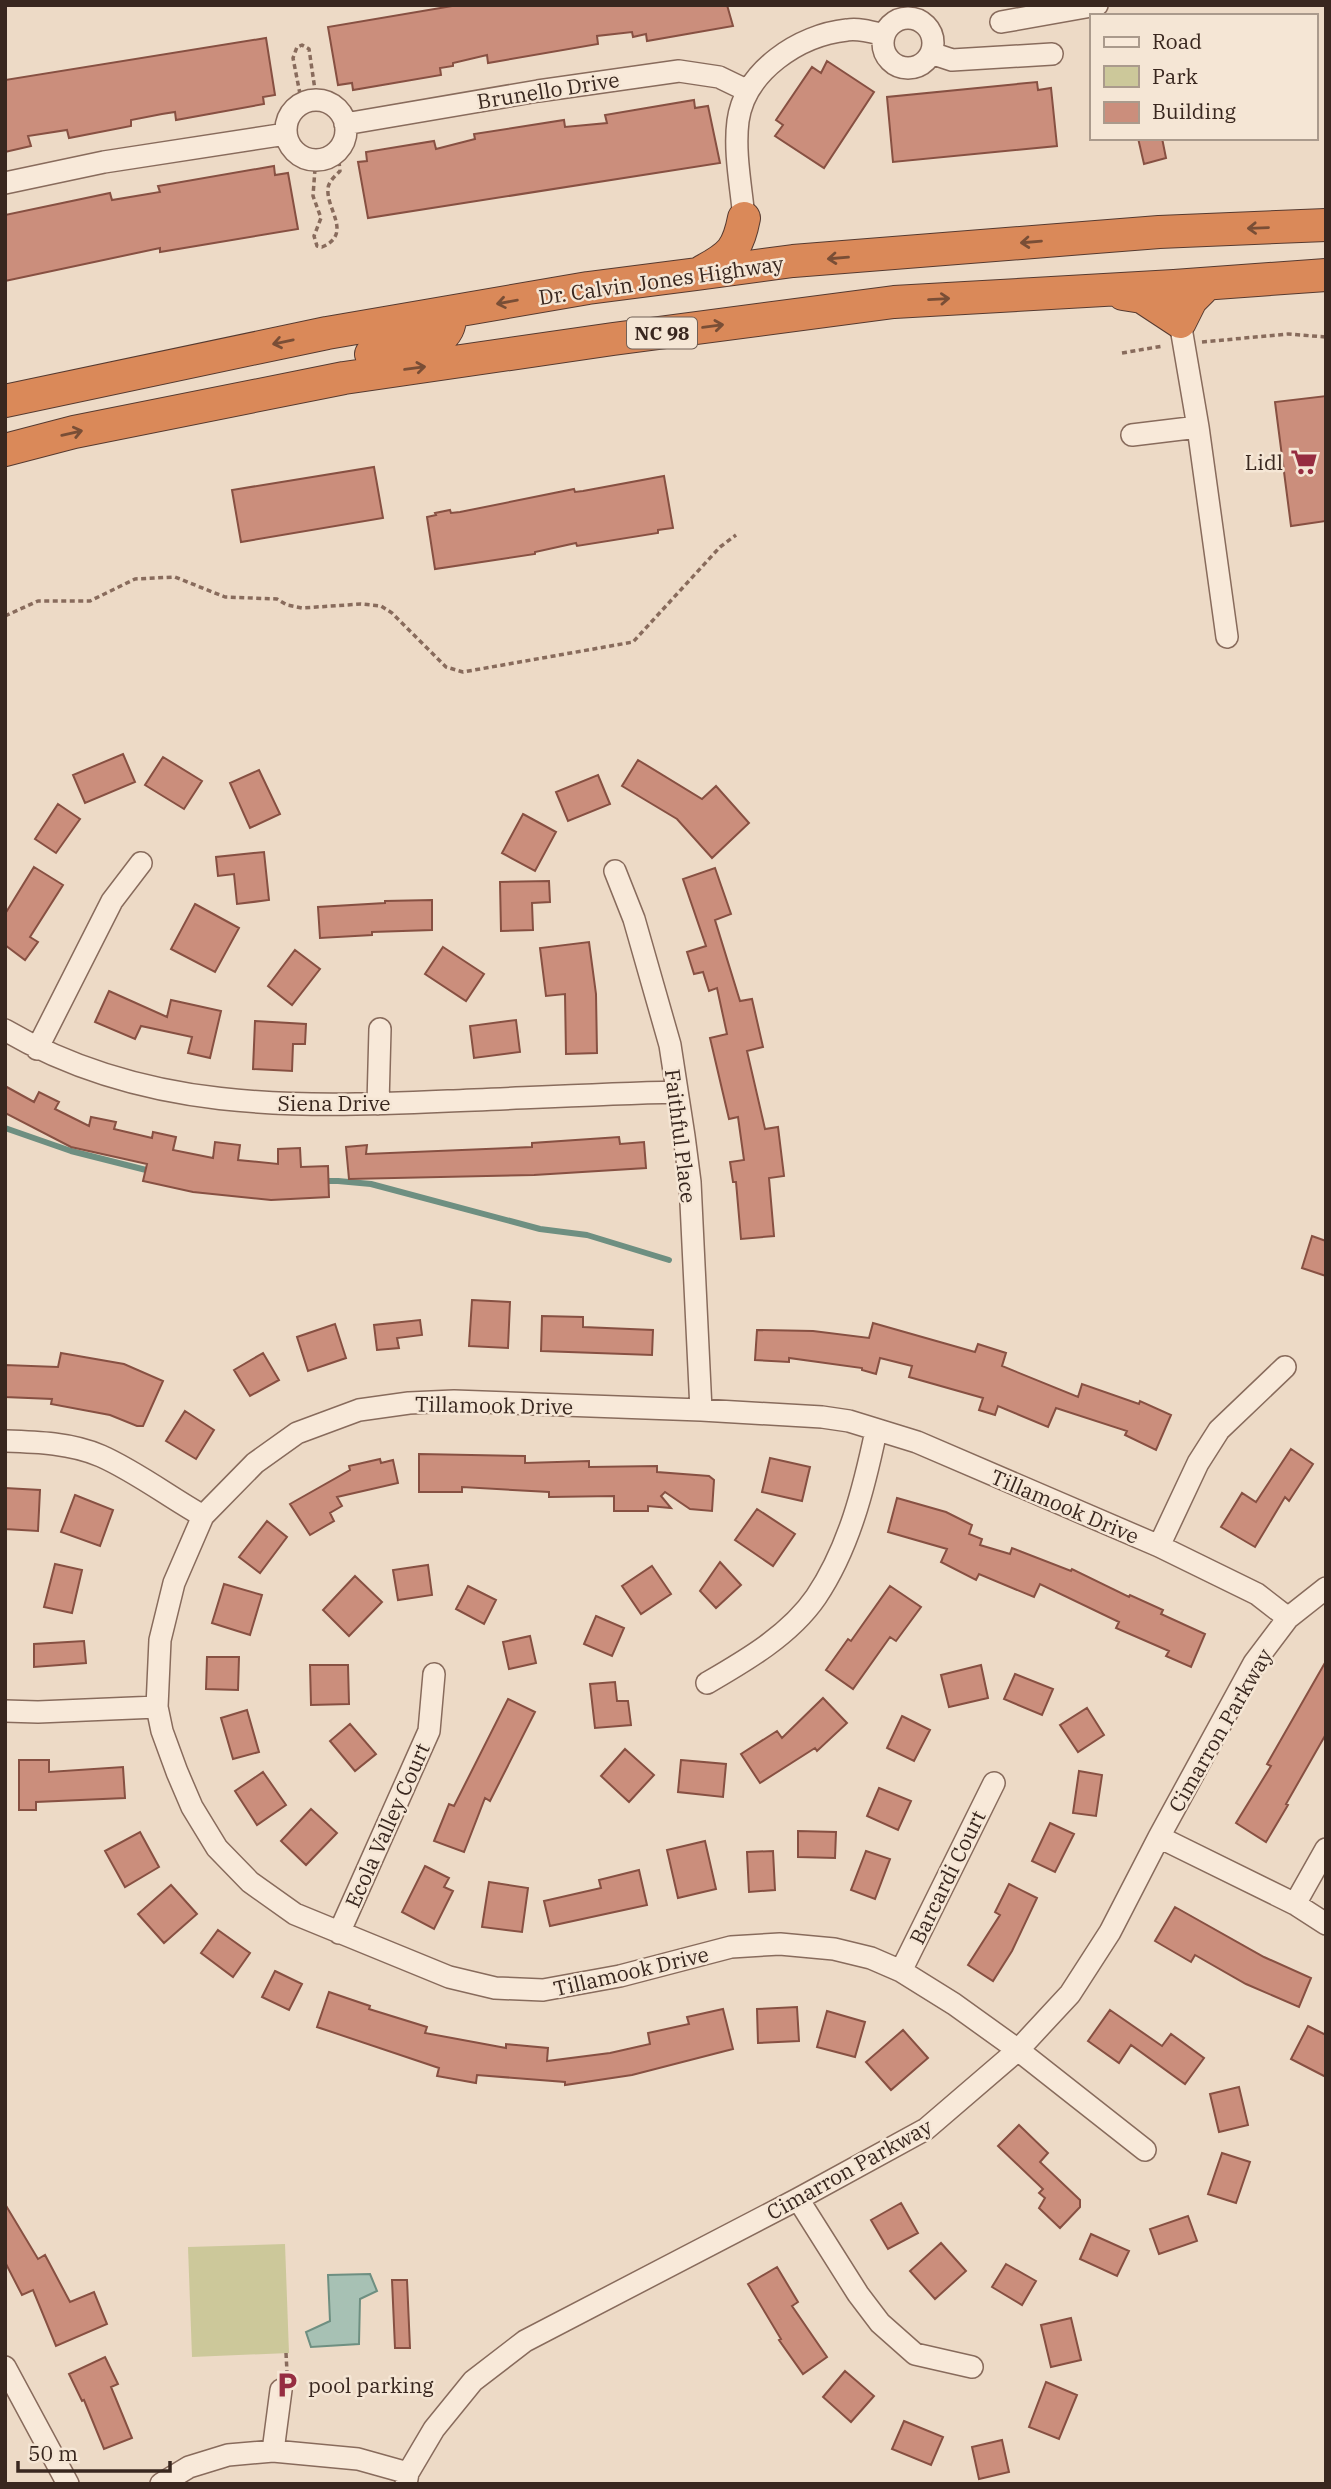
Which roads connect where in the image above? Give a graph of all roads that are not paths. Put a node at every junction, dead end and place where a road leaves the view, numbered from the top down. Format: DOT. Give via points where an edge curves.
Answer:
graph roads {
  1 [pos="1097,5"];
  2 [pos="1001,22"];
  3 [pos="884,35"];
  4 [pos="931,53"];
  5 [pos="1052,54"];
  6 [pos="748,91"];
  7 [pos="345,124"];
  8 [pos="286,134"];
  9 [pos="5,183"];
  10 [pos="744,218"];
  11 [pos="1326,225"];
  12 [pos="793,261"];
  13 [pos="697,274"];
  14 [pos="1326,275"];
  15 [pos="1207,284"];
  16 [pos="1101,290"];
  17 [pos="450,312"];
  18 [pos="1182,337"];
  19 [pos="5,401"];
  20 [pos="163,415"];
  21 [pos="1198,427"];
  22 [pos="1132,435"];
  23 [pos="5,450"];
  24 [pos="1227,637"];
  25 [pos="141,863"];
  26 [pos="615,871"];
  27 [pos="380,1029"];
  28 [pos="5,1030"];
  29 [pos="37,1049"];
  30 [pos="676,1092"];
  31 [pos="378,1104"];
  32 [pos="1285,1367"];
  33 [pos="701,1410"];
  34 [pos="876,1431"];
  35 [pos="5,1441"];
  36 [pos="203,1516"];
  37 [pos="1159,1546"];
  38 [pos="1326,1588"];
  39 [pos="1288,1618"];
  40 [pos="434,1674"];
  41 [pos="707,1683"];
  42 [pos="157,1707"];
  43 [pos="5,1711"];
  44 [pos="994,1783"];
  45 [pos="1159,1837"];
  46 [pos="1326,1849"];
  47 [pos="1295,1904"];
  48 [pos="1326,1924"];
  49 [pos="339,1933"];
  50 [pos="901,1971"];
  51 [pos="1018,2050"];
  52 [pos="1145,2150"];
  53 [pos="798,2199"];
  54 [pos="5,2367"];
  55 [pos="972,2367"];
  56 [pos="281,2390"];
  57 [pos="273,2451"];
  58 [pos="407,2478"];
  59 [pos="68,2484"];
  60 [pos="161,2484"];
  1 -- 2 [label="street"];
  3 -- 4 [label="street" via="885,55 897,66 920,65"];
  3 -- 4 [label="street" via="897,20 914,18 932,35"];
  3 -- 6 [label="street" via="849,29 814,37 792,47"];
  4 -- 5 [label="street" via="952,61"];
  6 -- 7 [label="street, Brunello Drive" via="719,77 679,71"];
  6 -- 10 [label="street" via="738,122 737,147"];
  7 -- 8 [label="street" via="335,107 316,100 297,107"];
  7 -- 8 [label="street" via="338,150 321,159 303,157 289,144"];
  8 -- 9 [label="street" via="104,162"];
  10 -- 12 [label="highway" via="771,247"];
  10 -- 13 [label="highway" via="741,236 726,259"];
  11 -- 12 [label="highway, Dr. Calvin Jones Highway, one-way" via="1159,232"];
  12 -- 13 [label="highway, Dr. Calvin Jones Highway"];
  13 -- 17 [label="highway, Dr. Calvin Jones Highway, one-way"];
  14 -- 15 [label="highway, NC 98"];
  15 -- 16 [label="highway, NC 98"];
  15 -- 18 [label="highway" via="1191,300"];
  16 -- 18 [label="highway" via="1142,297"];
  20 -- 16 [label="highway, NC 98, one-way" via="344,378 894,302"];
  17 -- 19 [label="highway, Dr. Calvin Jones Highway, one-way" via="313,335"];
  17 -- 20 [label="highway" via="448,329 435,342 259,375 218,387"];
  18 -- 21 [label="street"];
  23 -- 20 [label="highway, NC 98, one-way"];
  21 -- 22 [label="street"];
  21 -- 24 [label="street"];
  25 -- 29 [label="street" via="112,901"];
  26 -- 30 [label="street, Faithful Place" via="655,989 670,1045"];
  27 -- 31 [label="street"];
  28 -- 29 [label="street, Siena Drive"];
  29 -- 31 [label="street, Siena Drive" via="92,1072 155,1090 280,1104"];
  30 -- 31 [label="street, Siena Drive"];
  30 -- 33 [label="street, Faithful Place" via="690,1182"];
  32 -- 37 [label="street" via="1219,1430"];
  33 -- 34 [label="street, Tillamook Drive" via="822,1417"];
  33 -- 36 [label="street, Tillamook Drive" via="454,1401 359,1410 297,1433 255,1463"];
  34 -- 37 [label="street, Tillamook Drive" via="917,1442"];
  34 -- 41 [label="street" via="855,1516 815,1599 764,1647"];
  35 -- 36 [label="street" via="100,1455"];
  36 -- 42 [label="street, Tillamook Drive" via="174,1583 160,1640"];
  37 -- 39 [label="street, Tillamook Drive" via="1257,1594"];
  38 -- 39 [label="street, Cimarron Parkway"];
  39 -- 45 [label="street, Cimarron Parkway" via="1254,1663"];
  40 -- 49 [label="street, Ecola Valley Court" via="429,1731"];
  42 -- 43 [label="street"];
  42 -- 49 [label="street, Tillamook Drive" via="177,1772 217,1848 250,1882 295,1914"];
  44 -- 50 [label="street, Barcardi Court"];
  45 -- 47 [label="street"];
  45 -- 51 [label="street, Cimarron Parkway" via="1110,1932 1070,1994"];
  46 -- 47 [label="street"];
  47 -- 48 [label="street"];
  49 -- 50 [label="street, Tillamook Drive" via="449,1978 495,1988 543,1990 620,1976 731,1947 780,1944 834,1949"];
  50 -- 51 [label="street, Tillamook Drive"];
  51 -- 52 [label="street, Tillamook Drive"];
  51 -- 53 [label="street, Cimarron Parkway" via="926,2129"];
  53 -- 55 [label="street" via="880,2323 915,2354"];
  53 -- 58 [label="street, Cimarron Parkway" via="525,2341 473,2381 434,2428"];
  54 -- 59 [label="street"];
  56 -- 57 [label="street"];
  57 -- 58 [label="street" via="358,2459"];
  57 -- 60 [label="street" via="228,2455 189,2468"];
}
